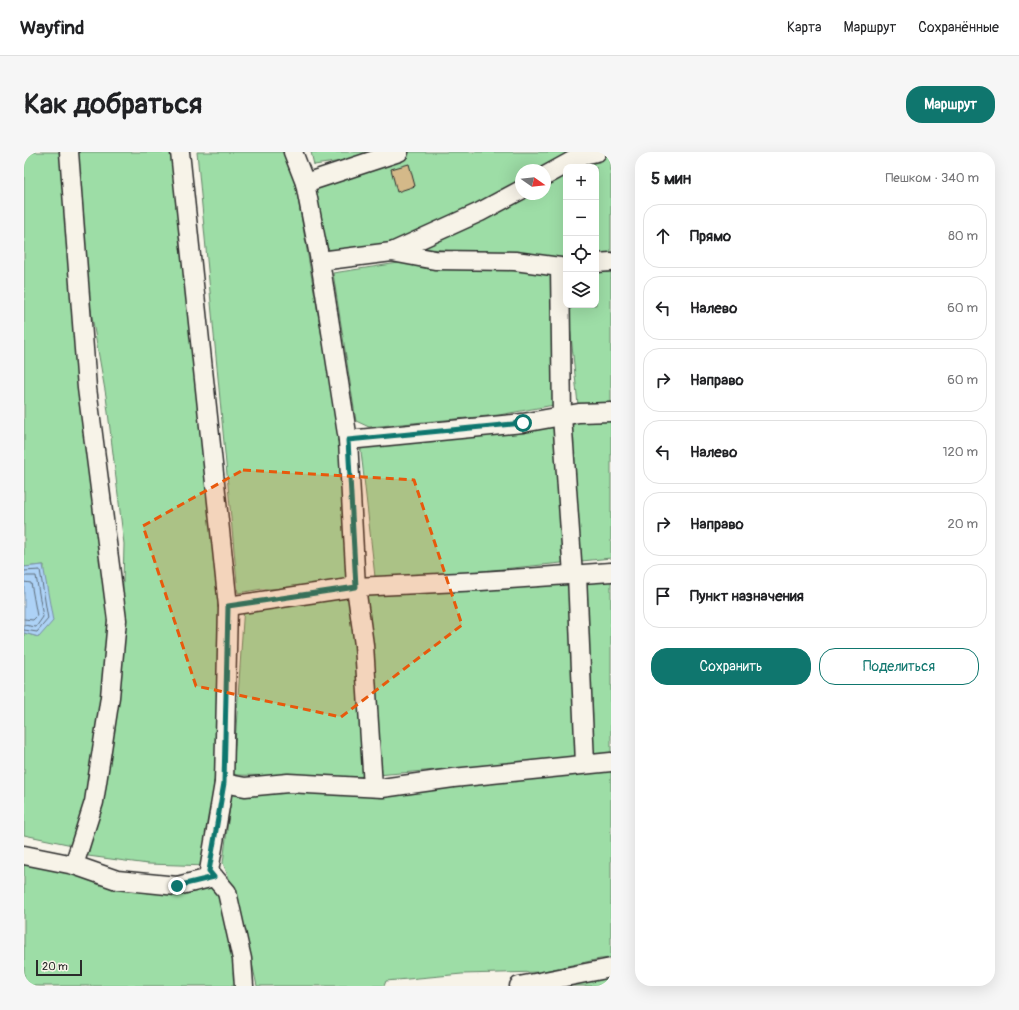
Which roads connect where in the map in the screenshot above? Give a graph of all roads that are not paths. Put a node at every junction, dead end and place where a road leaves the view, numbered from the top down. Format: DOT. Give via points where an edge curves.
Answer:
graph roads {
  1 [pos="69,152"];
  2 [pos="180,152"];
  3 [pos="293,152"];
  4 [pos="399,152"];
  5 [pos="597,152"];
  6 [pos="551,173"];
  7 [pos="305,183"];
  8 [pos="515,193"];
  9 [pos="392,252"];
  10 [pos="320,261"];
  11 [pos="611,262"];
  12 [pos="599,264"];
  13 [pos="563,267"];
  14 [pos="611,412"];
  15 [pos="562,416"];
  16 [pos="348,440"];
  17 [pos="611,572"];
  18 [pos="575,575"];
  19 [pos="356,587"];
  20 [pos="228,606"];
  21 [pos="611,762"];
  22 [pos="585,764"];
  23 [pos="224,783"];
  24 [pos="372,787"];
  25 [pos="24,855"];
  26 [pos="74,865"];
  27 [pos="214,877"];
  28 [pos="611,968"];
  29 [pos="244,986"];
  30 [pos="519,986"];
  1 -- 26 [label="lane" via="87,388 117,620 110,697 94,802"];
  2 -- 20 [label="lane"];
  3 -- 7 [label="lane"];
  4 -- 7 [label="lane"];
  5 -- 6 [label="lane" via="583,155"];
  7 -- 10 [label="lane"];
  8 -- 9 [label="lane"];
  9 -- 10 [label="lane"];
  9 -- 13 [label="lane" via="435,260 515,261"];
  10 -- 16 [label="lane"];
  11 -- 12 [label="lane"];
  13 -- 15 [label="lane"];
  14 -- 15 [label="lane"];
  15 -- 16 [label="lane" via="523,423"];
  15 -- 18 [label="lane"];
  16 -- 19 [label="lane"];
  17 -- 18 [label="lane"];
  18 -- 19 [label="lane"];
  18 -- 22 [label="lane"];
  19 -- 20 [label="lane"];
  19 -- 24 [label="lane" via="364,645"];
  20 -- 23 [label="lane"];
  21 -- 22 [label="lane"];
  22 -- 24 [label="lane" via="382,788"];
  23 -- 24 [label="lane" via="246,787 288,783"];
  23 -- 27 [label="lane" via="209,871"];
  25 -- 26 [label="lane"];
  26 -- 27 [label="lane" via="117,880 177,886"];
  27 -- 29 [label="lane" via="227,892 242,959"];
  28 -- 30 [label="lane"];
}
